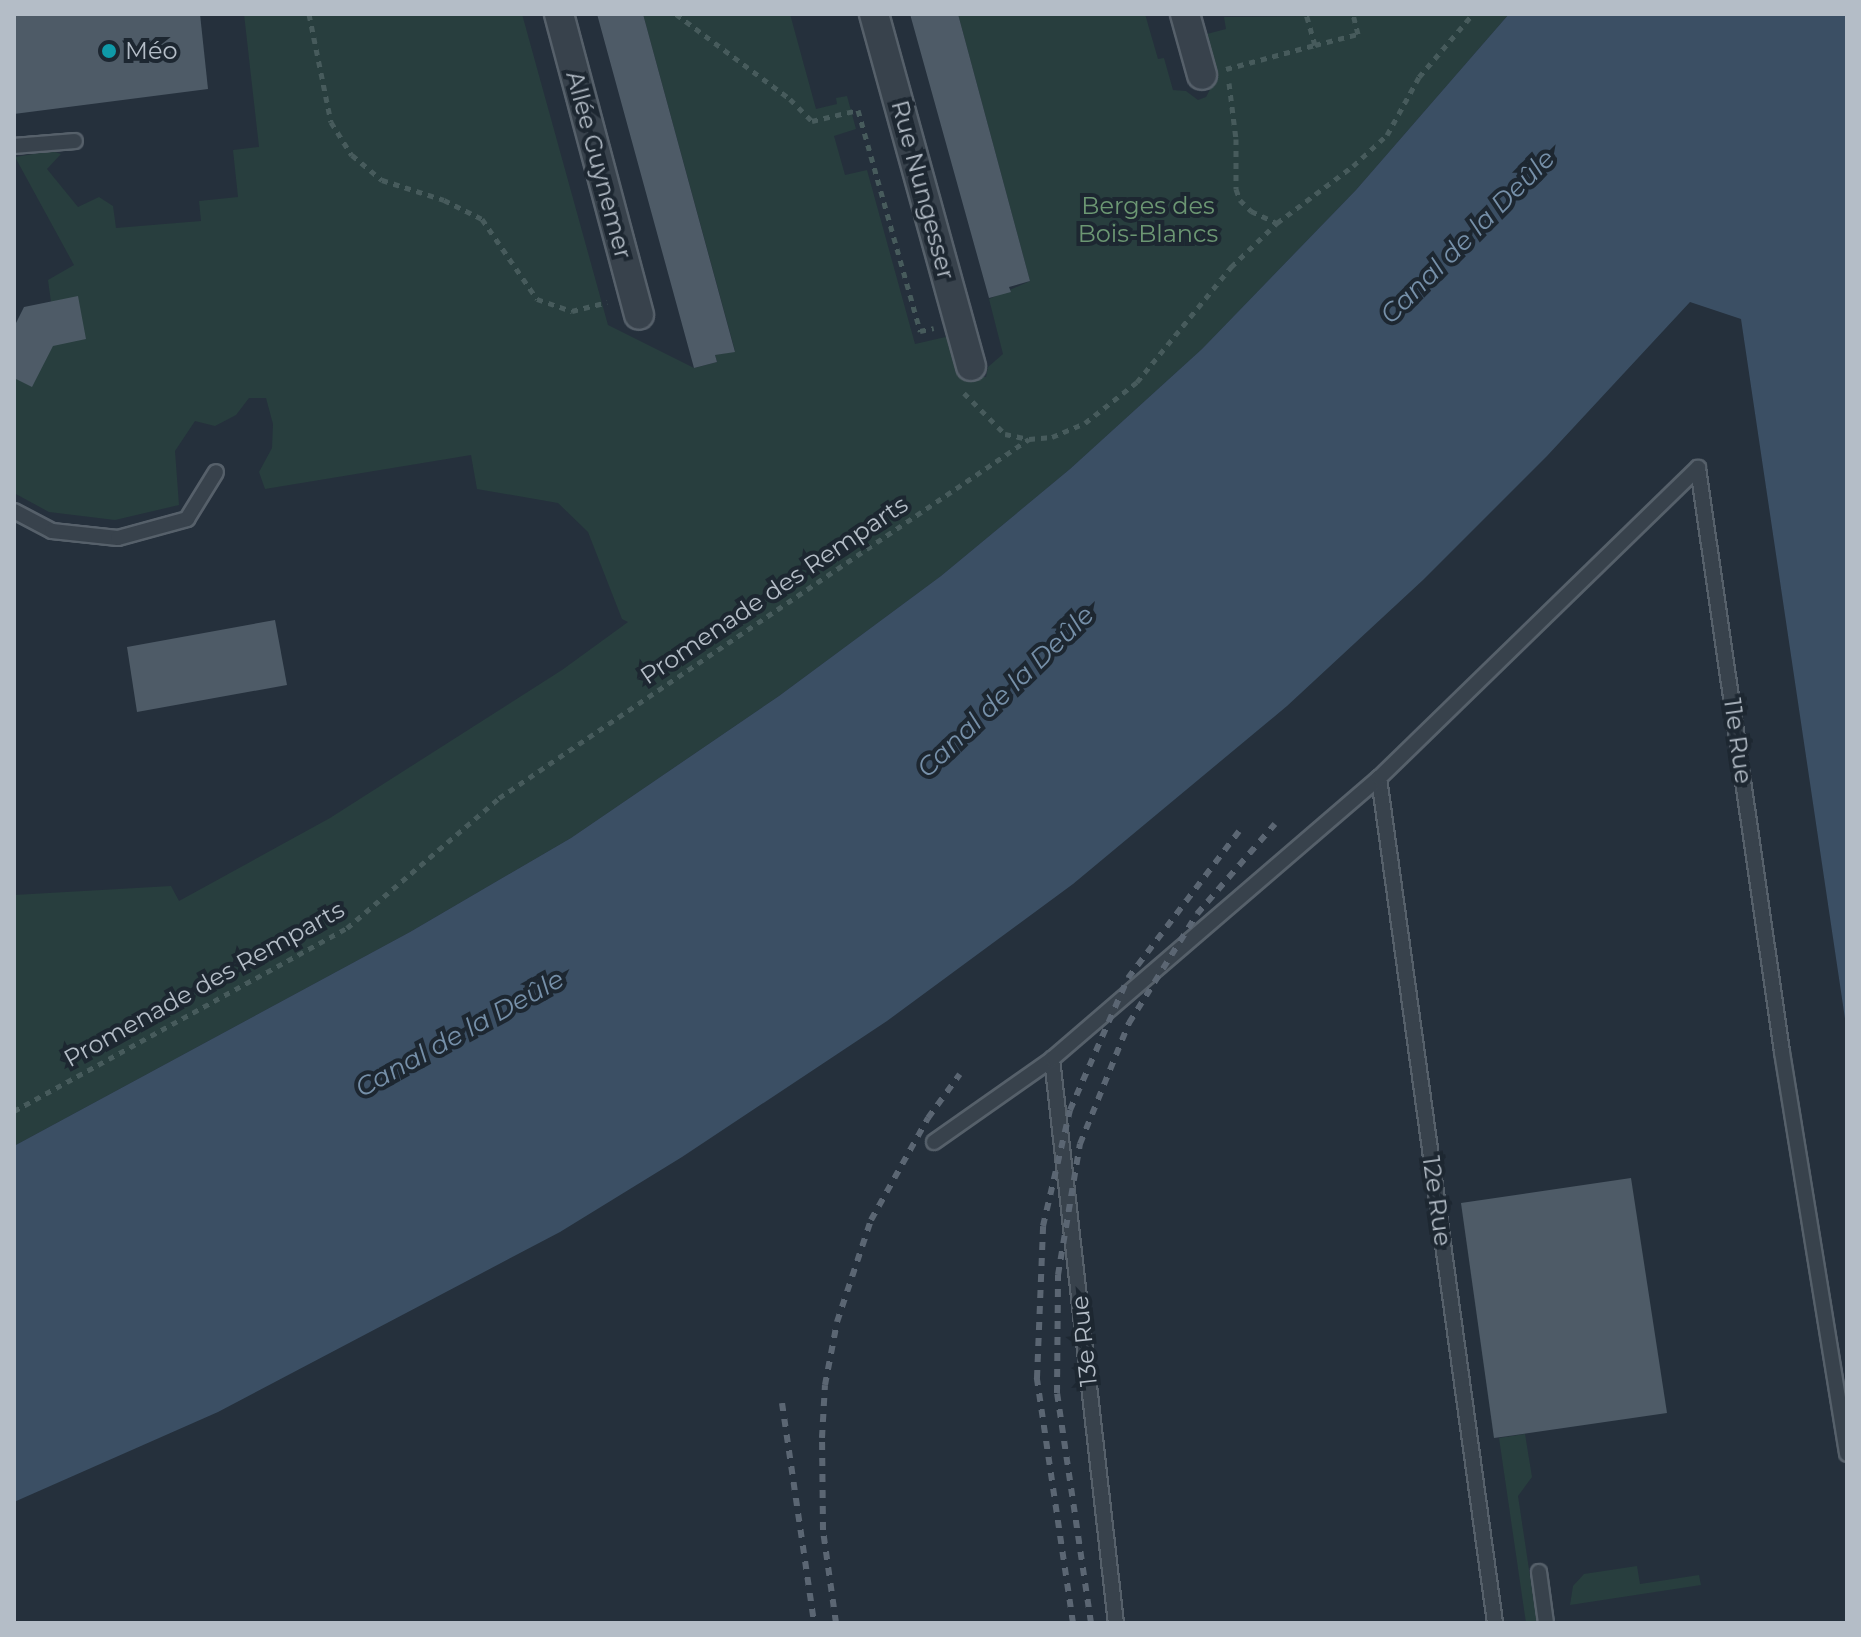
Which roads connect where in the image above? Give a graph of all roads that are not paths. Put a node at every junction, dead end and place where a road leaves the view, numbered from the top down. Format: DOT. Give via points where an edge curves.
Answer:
graph roads {
  1 [pos="559,14"];
  2 [pos="874,14"];
  3 [pos="1185,14"];
  4 [pos="1214,72"];
  5 [pos="75,141"];
  6 [pos="14,146"];
  7 [pos="637,306"];
  8 [pos="963,374"];
  9 [pos="216,472"];
  10 [pos="14,511"];
  11 [pos="1379,778"];
  12 [pos="1052,1059"];
  13 [pos="934,1142"];
  14 [pos="1847,1454"];
  15 [pos="1539,1572"];
  16 [pos="1116,1623"];
  17 [pos="1495,1623"];
  18 [pos="1546,1623"];
  1 -- 7 [label="street, Allée Guynemer"];
  2 -- 8 [label="street, Rue Nungesser"];
  3 -- 4 [label="street"];
  5 -- 6 [label="lane"];
  9 -- 10 [label="lane" via="187,519 118,538 52,531"];
  11 -- 12 [label="lane"];
  11 -- 14 [label="lane, 11e Rue" via="1698,468 1782,1052"];
  11 -- 17 [label="lane, 12e Rue"];
  12 -- 13 [label="lane"];
  12 -- 16 [label="lane, 13e Rue"];
  15 -- 18 [label="lane"];
}
